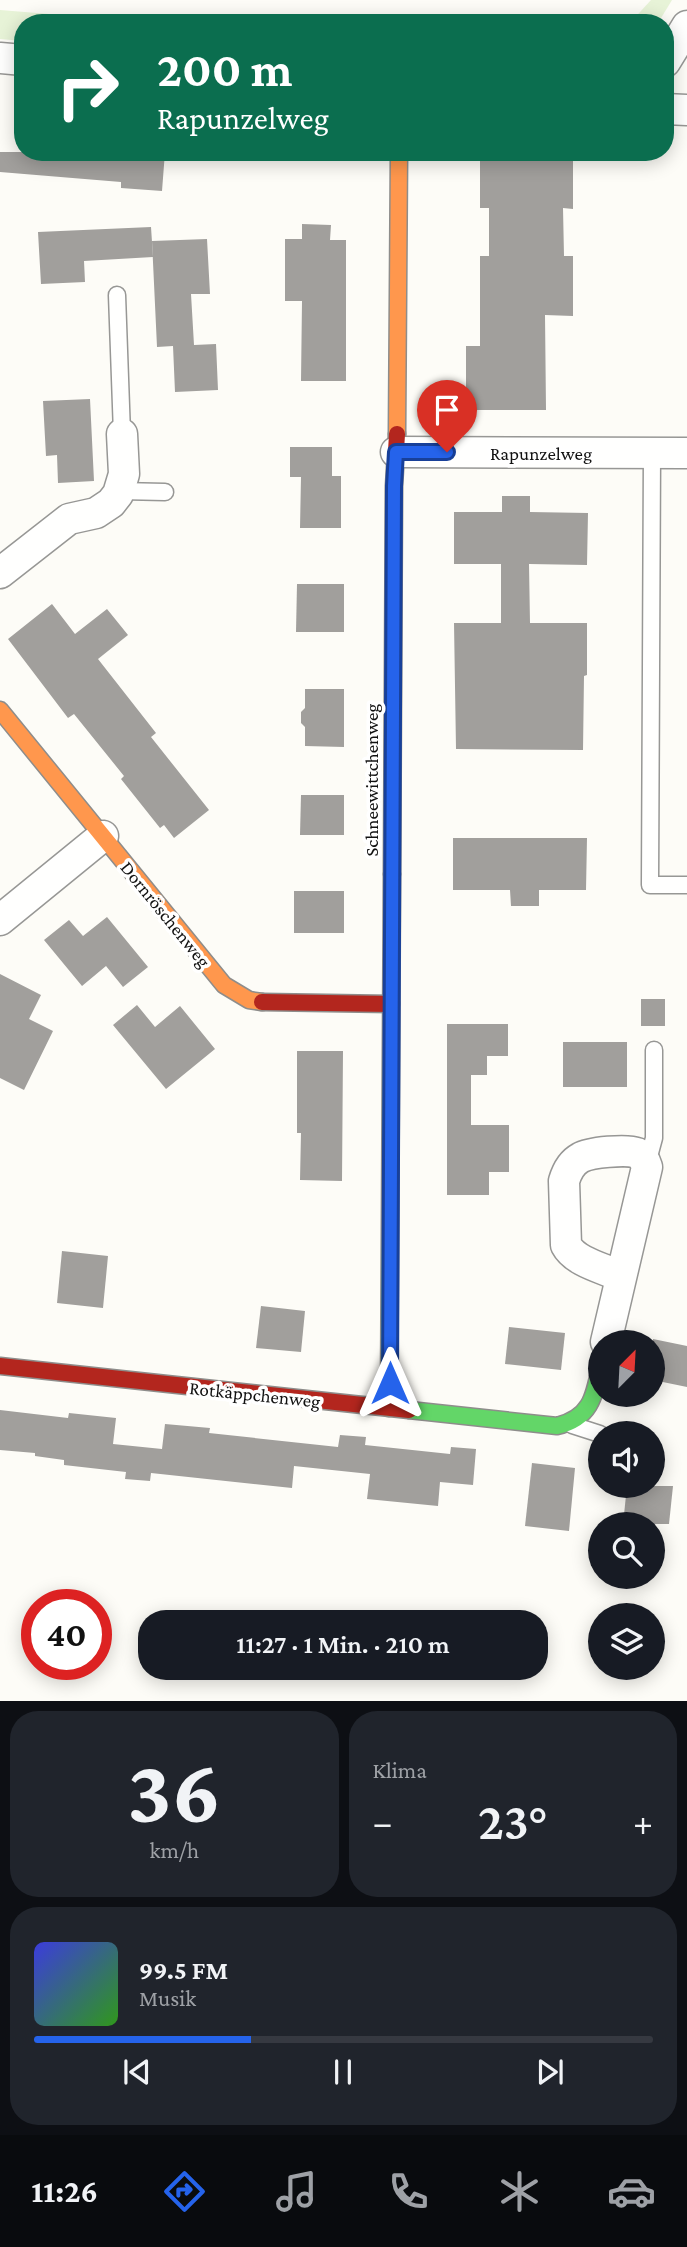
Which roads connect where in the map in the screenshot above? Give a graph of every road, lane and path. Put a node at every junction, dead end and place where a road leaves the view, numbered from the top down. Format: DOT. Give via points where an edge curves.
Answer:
graph roads {
  1 [pos="687,26"];
  2 [pos="674,47"];
  3 [pos="399,161"];
  4 [pos="117,295"];
  5 [pos="122,434"];
  6 [pos="396,452"];
  7 [pos="652,453"];
  8 [pos="687,453"];
  9 [pos="120,491"];
  10 [pos="165,492"];
  11 [pos="0,573"];
  12 [pos="0,710"];
  13 [pos="103,836"];
  14 [pos="687,885"];
  15 [pos="0,920"];
  16 [pos="391,1004"];
  17 [pos="654,1050"];
  18 [pos="647,1167"];
  19 [pos="620,1276"];
  20 [pos="609,1330"];
  21 [pos="0,1366"];
  22 [pos="588,1407"];
  23 [pos="390,1408"];
  24 [pos="570,1424"];
  25 [pos="588,1430"];
  1 -- 2 [label="street"];
  3 -- 6 [label="street, Schneewittchenweg"];
  4 -- 5 [label="lane"];
  5 -- 9 [label="street"];
  6 -- 7 [label="street, Rapunzelweg"];
  6 -- 16 [label="street, Schneewittchenweg"];
  7 -- 8 [label="street, Rapunzelweg"];
  7 -- 14 [label="lane" via="650,885"];
  9 -- 10 [label="lane"];
  9 -- 11 [label="street" via="104,509 69,519"];
  12 -- 13 [label="street, Dornröschenweg"];
  13 -- 15 [label="street"];
  13 -- 16 [label="street, Dornröschenweg" via="235,993 265,1003"];
  16 -- 23 [label="street, Schneewittchenweg"];
  17 -- 18 [label="lane" via="654,1138"];
  18 -- 19 [label="street"];
  18 -- 19 [label="street" via="637,1153 594,1153 573,1163 564,1181 564,1237 569,1252"];
  19 -- 20 [label="street"];
  21 -- 23 [label="street, Rotkäppchenweg"];
  22 -- 24 [label="street"];
  23 -- 24 [label="street, Rotkäppchenweg"];
  24 -- 25 [label="lane"];
}
